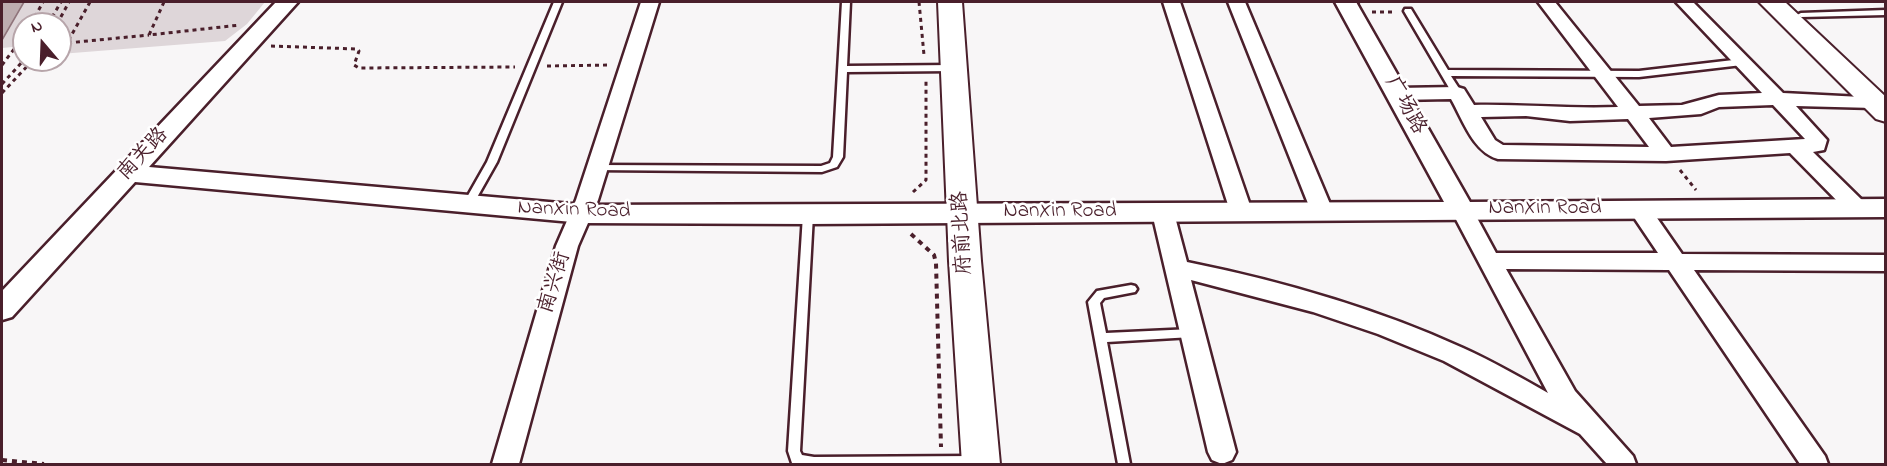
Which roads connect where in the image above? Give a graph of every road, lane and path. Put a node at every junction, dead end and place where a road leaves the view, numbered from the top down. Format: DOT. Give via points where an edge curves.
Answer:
graph roads {
  1 [pos="90,2"];
  2 [pos="164,2"];
  3 [pos="287,2"];
  4 [pos="558,2"];
  5 [pos="650,2"];
  6 [pos="846,2"];
  7 [pos="950,2"];
  8 [pos="1171,2"];
  9 [pos="1236,2"];
  10 [pos="1546,2"];
  11 [pos="1684,2"];
  12 [pos="1772,2"];
  13 [pos="1350,4"];
  14 [pos="1794,8"];
  15 [pos="1408,11"];
  16 [pos="1886,12"];
  17 [pos="268,22"];
  18 [pos="150,35"];
  19 [pos="247,45"];
  20 [pos="12,52"];
  21 [pos="1742,62"];
  22 [pos="630,64"];
  23 [pos="2,66"];
  24 [pos="531,67"];
  25 [pos="954,68"];
  26 [pos="843,69"];
  27 [pos="13,72"];
  28 [pos="22,72"];
  29 [pos="1445,73"];
  30 [pos="1603,74"];
  31 [pos="2,84"];
  32 [pos="2,93"];
  33 [pos="1457,93"];
  34 [pos="1397,94"];
  35 [pos="1777,99"];
  36 [pos="1882,102"];
  37 [pos="1468,111"];
  38 [pos="1633,113"];
  39 [pos="1795,146"];
  40 [pos="1666,154"];
  41 [pos="597,168"];
  42 [pos="127,173"];
  43 [pos="467,206"];
  44 [pos="1857,208"];
  45 [pos="1886,208"];
  46 [pos="1462,210"];
  47 [pos="1640,210"];
  48 [pos="1713,210"];
  49 [pos="1241,211"];
  50 [pos="1322,211"];
  51 [pos="1164,213"];
  52 [pos="583,214"];
  53 [pos="963,214"];
  54 [pos="808,215"];
  55 [pos="904,233"];
  56 [pos="1488,261"];
  57 [pos="1676,262"];
  58 [pos="1886,263"];
  59 [pos="1178,269"];
  60 [pos="1131,289"];
  61 [pos="2,309"];
  62 [pos="1193,333"];
  63 [pos="1100,338"];
  64 [pos="1587,425"];
  65 [pos="1222,452"];
  66 [pos="2,460"];
  67 [pos="940,461"];
  68 [pos="981,463"];
  69 [pos="44,465"];
  70 [pos="505,465"];
  71 [pos="1124,465"];
  72 [pos="1623,465"];
  73 [pos="1815,465"];
  1 -- 18 [label="path" via="67,43"];
  2 -- 18 [label="path"];
  3 -- 17 [label="street, 南关路"];
  4 -- 24 [label="lane"];
  5 -- 22 [label="street, 南兴街"];
  6 -- 26 [label="lane"];
  7 -- 25 [label="main road, 府前北路"];
  8 -- 49 [label="street"];
  9 -- 50 [label="street"];
  10 -- 30 [label="street"];
  11 -- 21 [label="street"];
  12 -- 36 [label="main road"];
  13 -- 15 [label="path"];
  13 -- 34 [label="street, 广场路"];
  14 -- 16 [label="lane"];
  14 -- 36 [label="main road"];
  15 -- 29 [label="lane"];
  17 -- 18 [label="path"];
  17 -- 19 [label="street, 南关路"];
  19 -- 24 [label="path" via="354,48 359,51 354,65 359,68"];
  19 -- 42 [label="street, 南关路"];
  20 -- 23 [label="path"];
  21 -- 30 [label="lane" via="1651,73"];
  21 -- 35 [label="street"];
  22 -- 24 [label="path"];
  22 -- 41 [label="street, 南兴街"];
  24 -- 43 [label="lane" via="492,162"];
  25 -- 26 [label="lane"];
  25 -- 53 [label="main road, 府前北路"];
  26 -- 41 [label="lane" via="838,157 830,167"];
  27 -- 31 [label="path"];
  28 -- 32 [label="path"];
  29 -- 30 [label="lane"];
  29 -- 33 [label="lane"];
  30 -- 38 [label="street"];
  33 -- 34 [label="street"];
  33 -- 37 [label="street"];
  34 -- 46 [label="street, 广场路"];
  35 -- 36 [label="street"];
  35 -- 38 [label="street" via="1711,102 1682,111"];
  35 -- 39 [label="street" via="1817,144"];
  37 -- 38 [label="street"];
  37 -- 40 [label="street" via="1488,144 1498,152"];
  38 -- 40 [label="street"];
  39 -- 40 [label="street"];
  39 -- 44 [label="street"];
  40 -- 48 [label="path"];
  41 -- 52 [label="street, 南兴街"];
  42 -- 43 [label="street, NanXin Road"];
  42 -- 61 [label="street, 南关路"];
  43 -- 52 [label="street, NanXin Road"];
  44 -- 45 [label="street, NanXin Road"];
  44 -- 48 [label="street, NanXin Road"];
  46 -- 47 [label="street, NanXin Road"];
  46 -- 50 [label="street, NanXin Road"];
  46 -- 56 [label="street"];
  47 -- 48 [label="street, NanXin Road"];
  47 -- 57 [label="street"];
  49 -- 50 [label="street, NanXin Road"];
  49 -- 51 [label="street, NanXin Road"];
  51 -- 53 [label="street, NanXin Road"];
  51 -- 59 [label="street"];
  52 -- 54 [label="street, NanXin Road"];
  52 -- 70 [label="street, 南兴街" via="567,246"];
  53 -- 54 [label="street, NanXin Road"];
  53 -- 68 [label="main road, 府前北路"];
  54 -- 67 [label="lane" via="794,452 797,459 814,463"];
  55 -- 67 [label="path" via="919,240 934,255 936,263"];
  56 -- 57 [label="street"];
  56 -- 64 [label="street" via="1549,372"];
  57 -- 58 [label="street"];
  57 -- 73 [label="street"];
  59 -- 62 [label="street"];
  59 -- 64 [label="street" via="1227,278 1398,333 1455,355"];
  60 -- 63 [label="lane" via="1097,296 1094,302"];
  62 -- 63 [label="lane"];
  62 -- 65 [label="street"];
  63 -- 71 [label="lane"];
  64 -- 72 [label="street"];
  66 -- 69 [label="path"];
  67 -- 68 [label="lane"];
}
